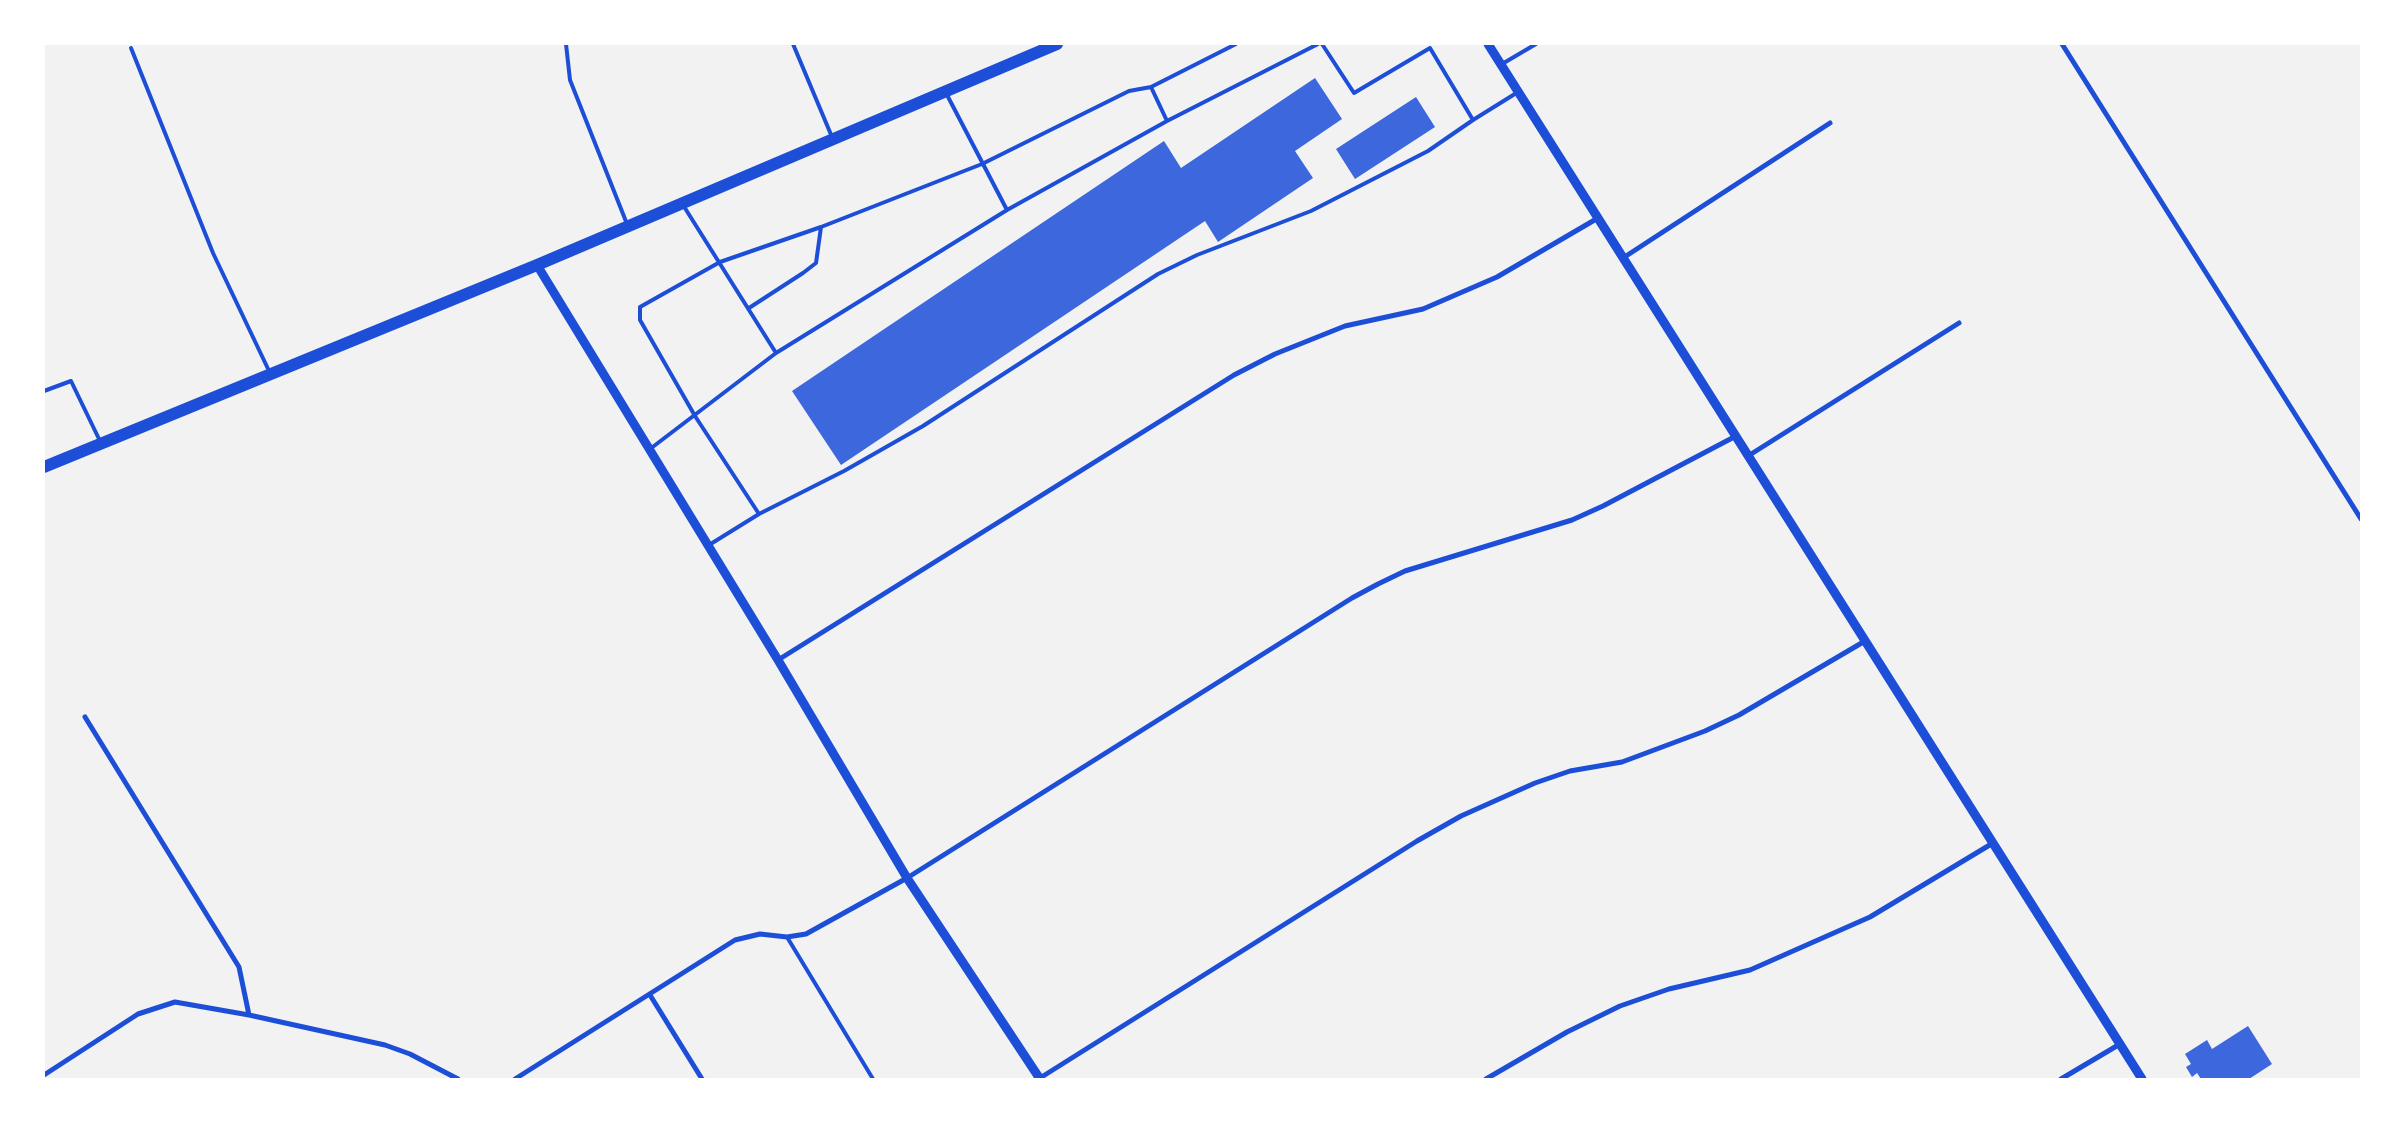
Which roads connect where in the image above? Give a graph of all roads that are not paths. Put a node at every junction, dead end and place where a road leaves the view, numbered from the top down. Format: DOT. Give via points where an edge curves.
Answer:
graph roads {
  1 [pos="566,44"];
  2 [pos="793,44"];
  3 [pos="1057,44"];
  4 [pos="1236,44"];
  5 [pos="1318,44"];
  6 [pos="1322,44"];
  7 [pos="1488,44"];
  8 [pos="1536,44"];
  9 [pos="2062,44"];
  10 [pos="1429,46"];
  11 [pos="131,48"];
  12 [pos="1501,64"];
  13 [pos="1151,88"];
  14 [pos="945,92"];
  15 [pos="1518,92"];
  16 [pos="1473,120"];
  17 [pos="1167,121"];
  18 [pos="1830,123"];
  19 [pos="833,139"];
  20 [pos="982,164"];
  21 [pos="682,203"];
  22 [pos="1006,210"];
  23 [pos="1598,218"];
  24 [pos="628,226"];
  25 [pos="821,227"];
  26 [pos="1623,258"];
  27 [pos="720,262"];
  28 [pos="537,265"];
  29 [pos="749,308"];
  30 [pos="1959,323"];
  31 [pos="776,353"];
  32 [pos="270,373"];
  33 [pos="44,391"];
  34 [pos="695,416"];
  35 [pos="1736,436"];
  36 [pos="101,442"];
  37 [pos="650,449"];
  38 [pos="1748,456"];
  39 [pos="44,467"];
  40 [pos="759,514"];
  41 [pos="2361,519"];
  42 [pos="708,545"];
  43 [pos="1865,641"];
  44 [pos="778,660"];
  45 [pos="86,717"];
  46 [pos="1993,843"];
  47 [pos="907,878"];
  48 [pos="787,937"];
  49 [pos="650,995"];
  50 [pos="250,1015"];
  51 [pos="2120,1044"];
  52 [pos="44,1075"];
  53 [pos="458,1079"];
  54 [pos="515,1079"];
  55 [pos="702,1079"];
  56 [pos="873,1079"];
  57 [pos="1040,1079"];
  58 [pos="1486,1079"];
  59 [pos="2061,1079"];
  60 [pos="2142,1079"];
  1 -- 24 [label="lane" via="570,80"];
  2 -- 19 [label="lane"];
  3 -- 14 [label="main road"];
  4 -- 13 [label="lane"];
  5 -- 17 [label="lane"];
  6 -- 10 [label="lane" via="1354,93"];
  7 -- 12 [label="street"];
  8 -- 12 [label="lane"];
  9 -- 41 [label="street"];
  10 -- 16 [label="lane"];
  11 -- 32 [label="lane" via="213,253"];
  12 -- 15 [label="street"];
  13 -- 17 [label="lane"];
  13 -- 20 [label="lane" via="1129,91"];
  14 -- 19 [label="main road"];
  14 -- 20 [label="lane"];
  15 -- 16 [label="lane"];
  15 -- 23 [label="street"];
  16 -- 40 [label="lane" via="1428,151 1312,211 1197,255 1158,274 923,426"];
  17 -- 22 [label="lane"];
  18 -- 26 [label="street"];
  19 -- 21 [label="main road"];
  20 -- 22 [label="lane"];
  20 -- 25 [label="lane"];
  21 -- 24 [label="main road"];
  21 -- 27 [label="lane"];
  22 -- 31 [label="lane"];
  23 -- 26 [label="street"];
  23 -- 44 [label="street" via="1498,277 1423,308 1345,326 1275,354 1234,375"];
  24 -- 28 [label="main road"];
  25 -- 27 [label="lane"];
  25 -- 29 [label="lane" via="816,263"];
  26 -- 35 [label="street"];
  27 -- 29 [label="lane"];
  27 -- 34 [label="lane" via="640,307 640,320"];
  28 -- 32 [label="main road"];
  28 -- 37 [label="street"];
  29 -- 31 [label="lane"];
  30 -- 38 [label="street"];
  31 -- 34 [label="lane"];
  32 -- 36 [label="main road"];
  33 -- 36 [label="lane" via="71,381"];
  34 -- 37 [label="lane"];
  34 -- 40 [label="lane"];
  35 -- 38 [label="street"];
  35 -- 47 [label="street" via="1572,520 1405,571 1378,584"];
  36 -- 39 [label="main road"];
  37 -- 42 [label="street"];
  38 -- 43 [label="street"];
  40 -- 42 [label="lane"];
  42 -- 44 [label="street"];
  43 -- 46 [label="street"];
  43 -- 57 [label="street" via="1705,731 1622,762 1570,771 1535,783 1461,816"];
  44 -- 47 [label="street"];
  45 -- 50 [label="street" via="239,967"];
  46 -- 51 [label="street"];
  46 -- 58 [label="street" via="1870,917 1750,970 1669,989 1620,1006 1567,1032"];
  47 -- 48 [label="street" via="824,926 806,934"];
  47 -- 57 [label="street"];
  48 -- 49 [label="street" via="760,934 734,940"];
  48 -- 56 [label="lane"];
  49 -- 54 [label="street"];
  49 -- 55 [label="street"];
  50 -- 52 [label="street" via="175,1002 156,1007 113,1029"];
  50 -- 53 [label="street" via="386,1045"];
  51 -- 59 [label="street"];
  51 -- 60 [label="street"];
}
